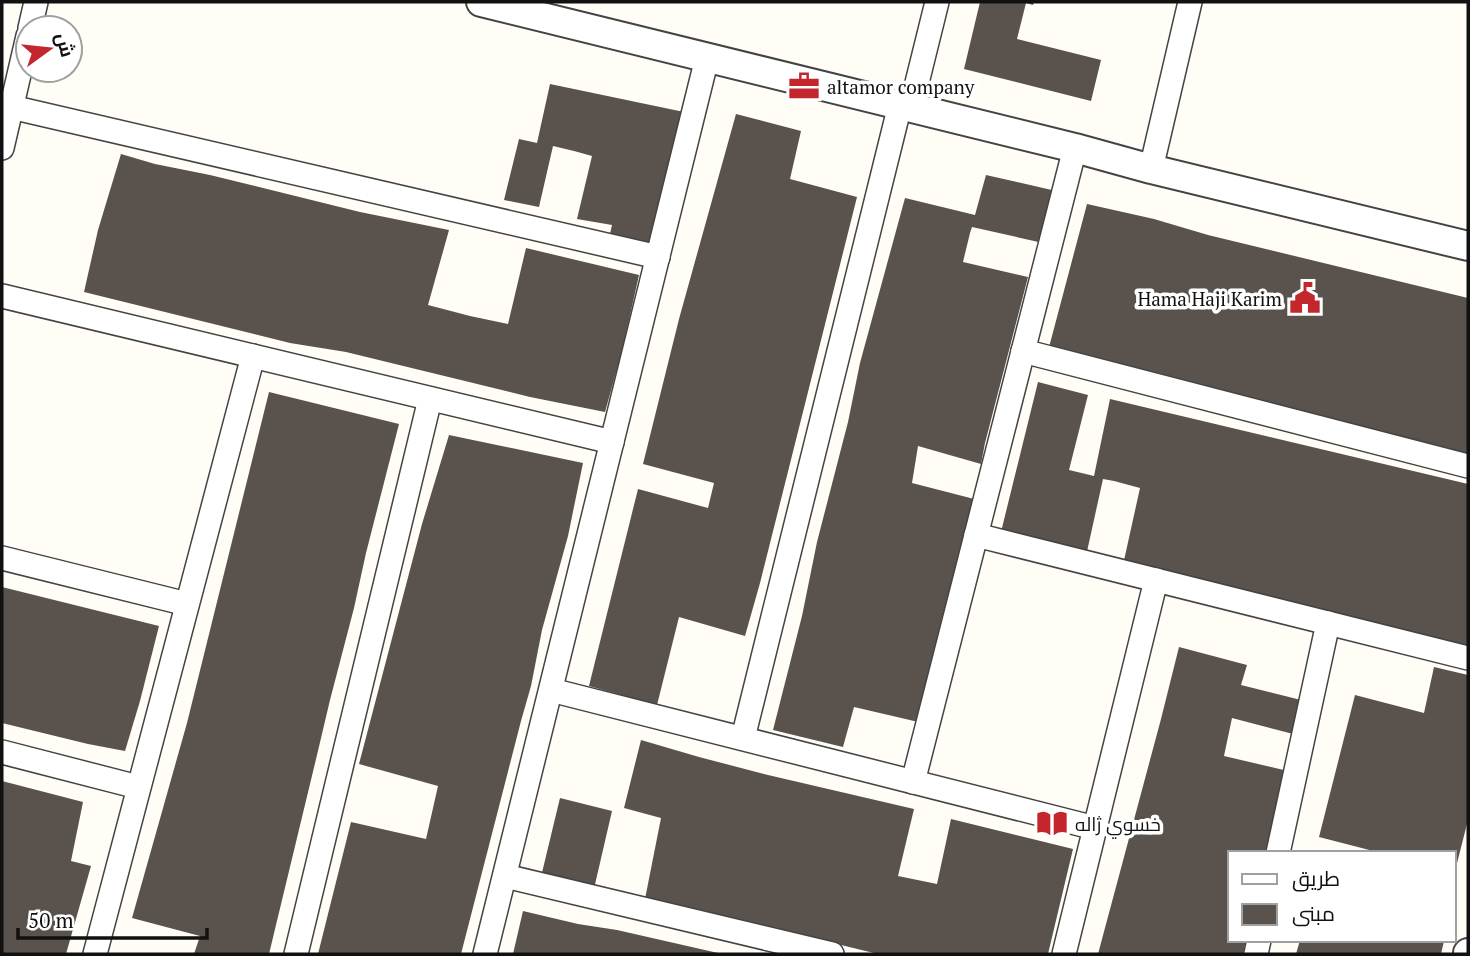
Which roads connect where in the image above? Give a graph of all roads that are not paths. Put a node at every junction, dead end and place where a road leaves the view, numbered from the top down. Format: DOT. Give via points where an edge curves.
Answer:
graph roads {
  1 [pos="481,2"];
  2 [pos="937,2"];
  3 [pos="1191,2"];
  4 [pos="707,58"];
  5 [pos="17,84"];
  6 [pos="906,106"];
  7 [pos="12,107"];
  8 [pos="2,148"];
  9 [pos="1075,148"];
  10 [pos="1151,169"];
  11 [pos="1468,246"];
  12 [pos="658,257"];
  13 [pos="2,296"];
  14 [pos="1023,351"];
  15 [pos="253,356"];
  16 [pos="430,399"];
  17 [pos="612,442"];
  18 [pos="1468,466"];
  19 [pos="976,536"];
  20 [pos="2,558"];
  21 [pos="1156,580"];
  22 [pos="187,604"];
  23 [pos="1328,623"];
  24 [pos="1468,658"];
  25 [pos="551,690"];
  26 [pos="743,738"];
  27 [pos="2,752"];
  28 [pos="913,782"];
  29 [pos="138,787"];
  30 [pos="1095,828"];
  31 [pos="1278,851"];
  32 [pos="505,876"];
  33 [pos="94,954"];
  34 [pos="296,954"];
  35 [pos="485,954"];
  36 [pos="832,954"];
  37 [pos="1064,954"];
  1 -- 4 [label="street"];
  2 -- 6 [label="street"];
  3 -- 10 [label="street"];
  4 -- 6 [label="street"];
  4 -- 12 [label="street"];
  5 -- 7 [label="street"];
  6 -- 9 [label="street"];
  6 -- 26 [label="street"];
  7 -- 8 [label="street"];
  7 -- 12 [label="street"];
  9 -- 10 [label="street"];
  9 -- 14 [label="street"];
  10 -- 11 [label="street"];
  12 -- 17 [label="street"];
  13 -- 15 [label="street"];
  14 -- 18 [label="street"];
  14 -- 19 [label="street"];
  15 -- 16 [label="street"];
  15 -- 22 [label="street"];
  16 -- 17 [label="street"];
  16 -- 34 [label="street"];
  17 -- 25 [label="street"];
  19 -- 21 [label="street"];
  19 -- 28 [label="street"];
  20 -- 22 [label="street"];
  21 -- 23 [label="street"];
  21 -- 30 [label="street"];
  22 -- 29 [label="street"];
  23 -- 24 [label="street"];
  23 -- 31 [label="street"];
  25 -- 26 [label="street"];
  25 -- 32 [label="street"];
  26 -- 28 [label="street"];
  27 -- 29 [label="street"];
  28 -- 30 [label="street"];
  29 -- 33 [label="street"];
  30 -- 37 [label="street"];
  32 -- 35 [label="street"];
  32 -- 36 [label="street"];
}
